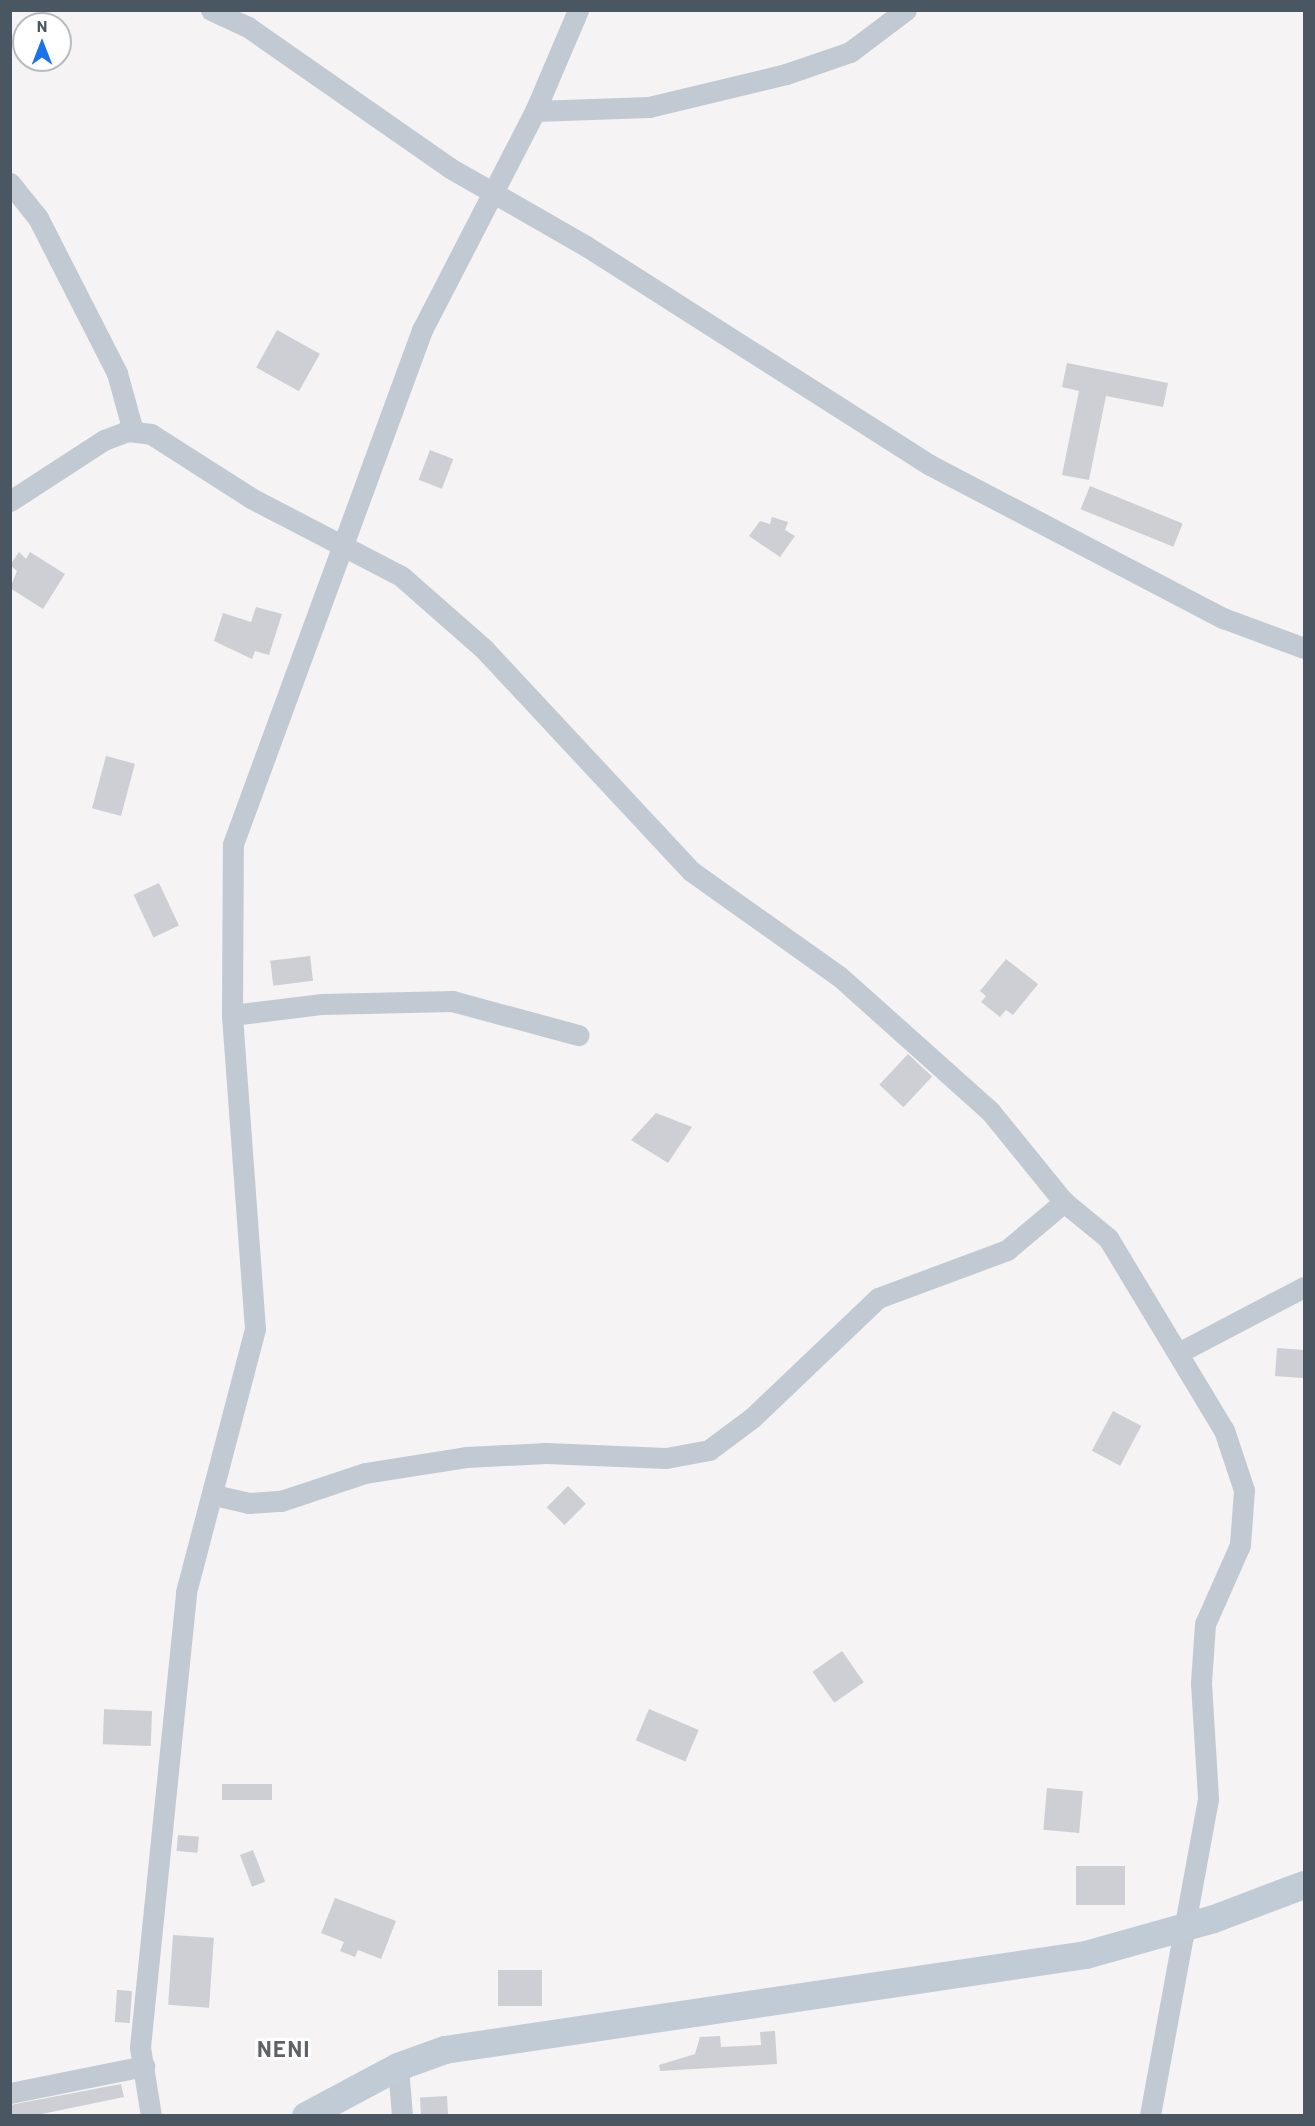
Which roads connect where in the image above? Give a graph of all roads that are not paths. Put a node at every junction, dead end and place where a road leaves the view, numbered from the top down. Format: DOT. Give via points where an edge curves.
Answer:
graph roads {
  1 [pos="211,10"];
  2 [pos="578,10"];
  3 [pos="906,10"];
  4 [pos="535,111"];
  5 [pos="10,183"];
  6 [pos="491,191"];
  7 [pos="133,431"];
  8 [pos="10,501"];
  9 [pos="340,543"];
  10 [pos="1305,648"];
  11 [pos="232,1015"];
  12 [pos="578,1035"];
  13 [pos="1064,1202"];
  14 [pos="1305,1287"];
  15 [pos="1180,1352"];
  16 [pos="214,1495"];
  17 [pos="1305,1885"];
  18 [pos="1188,1926"];
  19 [pos="144,2066"];
  20 [pos="398,2067"];
  21 [pos="10,2093"];
  22 [pos="151,2115"];
  23 [pos="306,2115"];
  24 [pos="402,2115"];
  25 [pos="1150,2115"];
  1 -- 6 [label="street" via="248,27"];
  2 -- 4 [label="street"];
  3 -- 4 [label="street" via="850,52 786,74 649,107"];
  4 -- 6 [label="street"];
  5 -- 7 [label="street" via="38,218 117,373"];
  6 -- 9 [label="street" via="422,330"];
  6 -- 10 [label="street" via="930,465 1223,618"];
  7 -- 8 [label="street" via="104,440"];
  7 -- 9 [label="street" via="151,434 252,498"];
  9 -- 11 [label="street" via="233,844"];
  9 -- 13 [label="street" via="401,576 484,649 691,871 839,976 990,1111"];
  11 -- 12 [label="street" via="322,1004 452,1000"];
  11 -- 16 [label="street" via="255,1329"];
  13 -- 15 [label="street" via="1108,1238"];
  13 -- 16 [label="street" via="1007,1250 878,1298 752,1418 709,1450 666,1458 546,1453 435,1459 365,1473 281,1501 249,1503"];
  14 -- 15 [label="street"];
  15 -- 18 [label="street" via="1224,1430 1244,1490 1240,1545 1205,1624 1201,1683 1208,1799"];
  16 -- 19 [label="street" via="186,1592 140,2047"];
  17 -- 18 [label="main road"];
  18 -- 20 [label="main road" via="1086,1955 572,2026 445,2050"];
  18 -- 25 [label="street"];
  19 -- 21 [label="street"];
  19 -- 22 [label="street"];
  20 -- 23 [label="main road"];
  20 -- 24 [label="street"];
}
